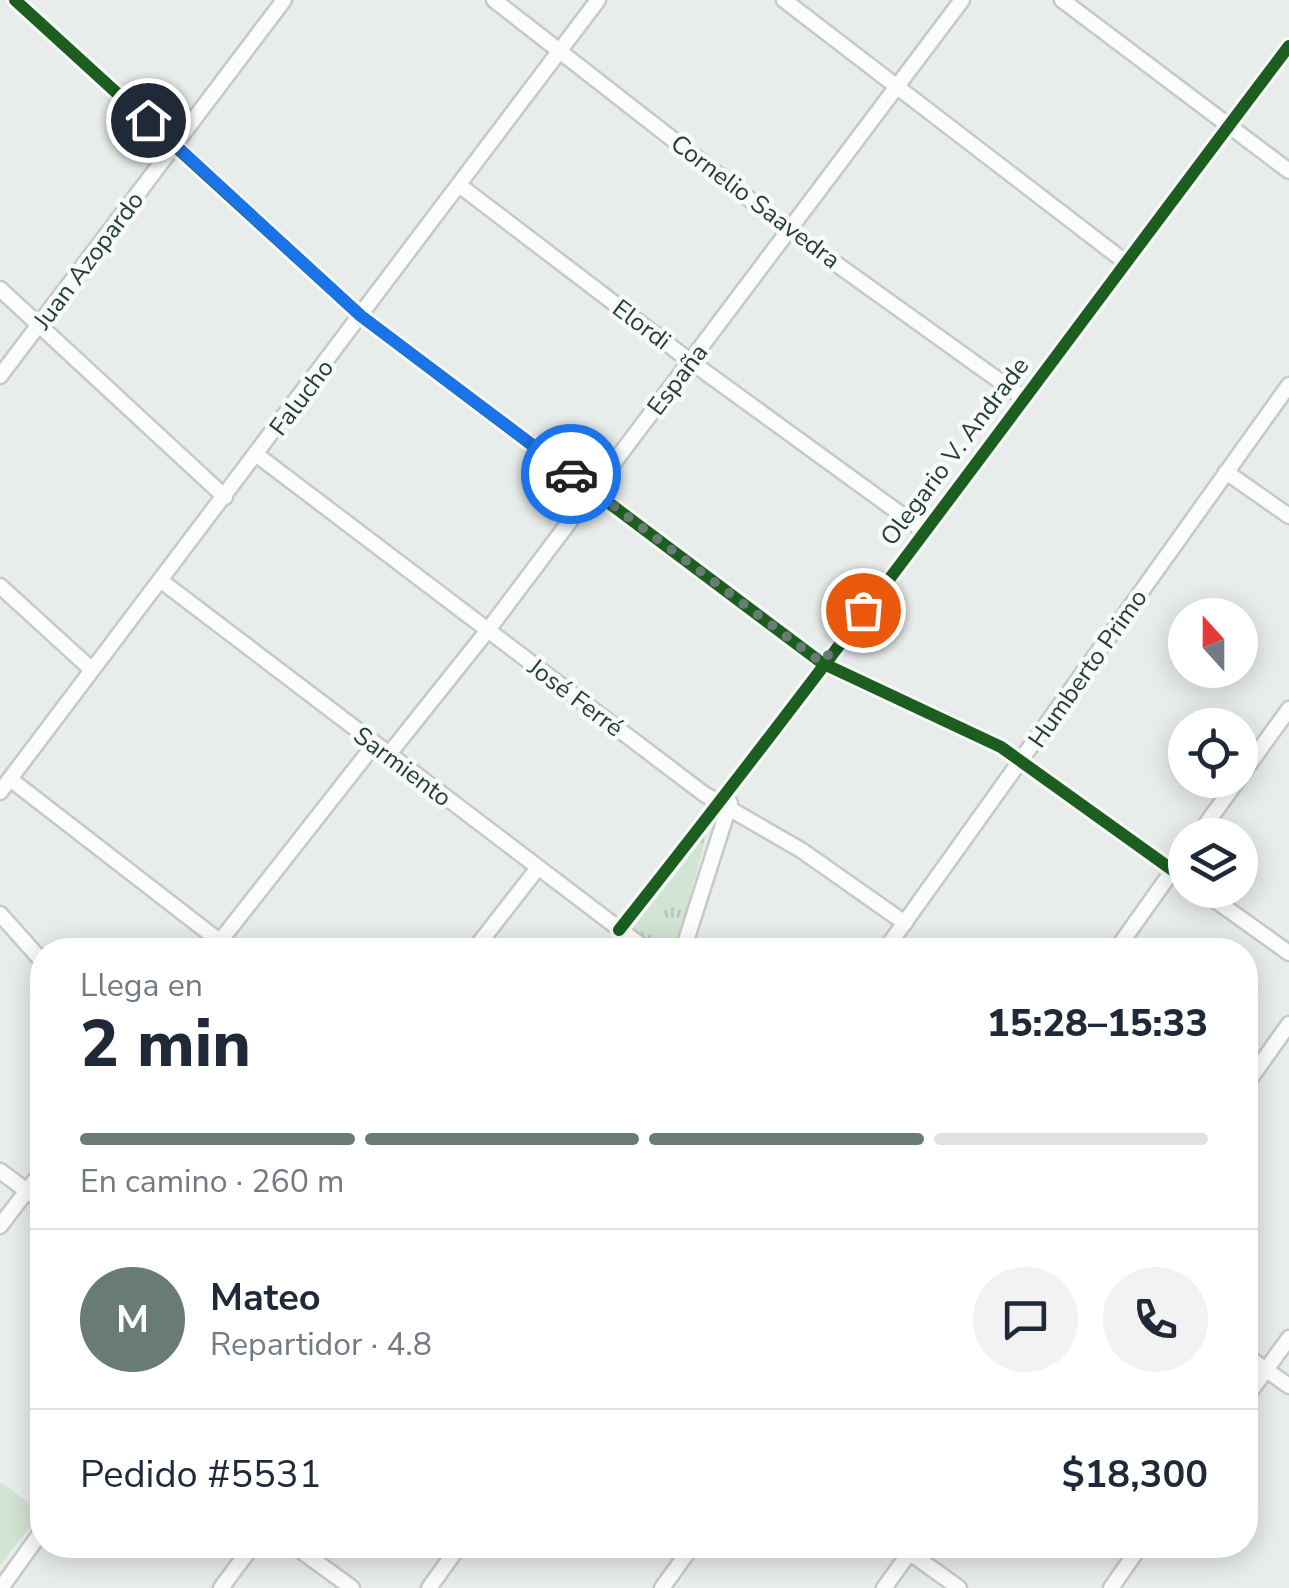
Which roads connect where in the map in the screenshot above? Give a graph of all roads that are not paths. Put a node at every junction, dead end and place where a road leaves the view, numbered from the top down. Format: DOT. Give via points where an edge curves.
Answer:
graph roads {
  1 [pos="15,0"];
  2 [pos="284,0"];
  3 [pos="494,0"];
  4 [pos="598,0"];
  5 [pos="784,0"];
  6 [pos="962,0"];
  7 [pos="1062,0"];
  8 [pos="1289,46"];
  9 [pos="559,50"];
  10 [pos="898,87"];
  11 [pos="1229,124"];
  12 [pos="175,144"];
  13 [pos="1289,171"];
  14 [pos="459,185"];
  15 [pos="790,230"];
  16 [pos="1124,260"];
  17 [pos="0,289"];
  18 [pos="361,316"];
  19 [pos="39,324"];
  20 [pos="690,361"];
  21 [pos="0,376"];
  22 [pos="1289,385"];
  23 [pos="1022,396"];
  24 [pos="257,455"];
  25 [pos="1226,472"];
  26 [pos="593,491"];
  27 [pos="226,496"];
  28 [pos="1289,516"];
  29 [pos="924,530"];
  30 [pos="160,580"];
  31 [pos="0,586"];
  32 [pos="488,630"];
  33 [pos="822,663"];
  34 [pos="92,669"];
  35 [pos="1289,710"];
  36 [pos="374,745"];
  37 [pos="1258,753"];
  38 [pos="389,754"];
  39 [pos="1022,760"];
  40 [pos="5,786"];
  41 [pos="724,807"];
  42 [pos="1168,866"];
  43 [pos="537,869"];
  44 [pos="1168,887"];
  45 [pos="1226,908"];
  46 [pos="0,914"];
  47 [pos="905,923"];
  48 [pos="619,930"];
  49 [pos="209,938"];
  50 [pos="228,938"];
  51 [pos="483,938"];
  52 [pos="630,938"];
  53 [pos="686,938"];
  54 [pos="894,938"];
  55 [pos="1126,938"];
  56 [pos="30,948"];
  57 [pos="1289,953"];
  58 [pos="1289,1024"];
  59 [pos="1258,1068"];
  60 [pos="0,1171"];
  61 [pos="30,1187"];
  62 [pos="28,1190"];
  63 [pos="0,1226"];
  64 [pos="1289,1338"];
  65 [pos="1258,1363"];
  66 [pos="1266,1369"];
  67 [pos="1258,1380"];
  68 [pos="1289,1386"];
  69 [pos="30,1547"];
  70 [pos="243,1558"];
  71 [pos="310,1558"];
  72 [pos="451,1558"];
  73 [pos="684,1558"];
  74 [pos="902,1558"];
  75 [pos="922,1558"];
  76 [pos="1132,1558"];
  77 [pos="0,1588"];
  78 [pos="221,1588"];
  79 [pos="352,1588"];
  80 [pos="429,1588"];
  81 [pos="662,1588"];
  82 [pos="884,1588"];
  83 [pos="960,1588"];
  84 [pos="1111,1588"];
  1 -- 12 [label="street"];
  2 -- 12 [label="street, Juan Azopardo"];
  3 -- 9 [label="street, Cornelio Saavedra"];
  4 -- 9 [label="street, Falucho"];
  5 -- 10 [label="street"];
  6 -- 10 [label="street, España"];
  7 -- 11 [label="street"];
  8 -- 11 [label="street, Olegario V. Andrade"];
  9 -- 14 [label="street, Falucho"];
  9 -- 15 [label="street, Cornelio Saavedra"];
  10 -- 15 [label="street, España"];
  10 -- 16 [label="street"];
  11 -- 13 [label="street"];
  11 -- 16 [label="street, Olegario V. Andrade"];
  12 -- 18 [label="street"];
  12 -- 19 [label="street, Juan Azopardo"];
  14 -- 18 [label="street, Falucho"];
  14 -- 20 [label="street, Elordi"];
  15 -- 20 [label="street, España"];
  15 -- 23 [label="street, Cornelio Saavedra"];
  16 -- 23 [label="street, Olegario V. Andrade"];
  17 -- 19 [label="street"];
  18 -- 24 [label="street, Falucho"];
  18 -- 26 [label="street"];
  19 -- 21 [label="street, Juan Azopardo"];
  19 -- 27 [label="street"];
  20 -- 26 [label="street, España"];
  20 -- 29 [label="street, Elordi"];
  22 -- 25 [label="street, Humberto Primo"];
  23 -- 29 [label="street, Olegario V. Andrade"];
  24 -- 27 [label="street, Falucho"];
  24 -- 32 [label="street, José Ferré"];
  25 -- 28 [label="street"];
  25 -- 39 [label="street, Humberto Primo"];
  26 -- 32 [label="street, España"];
  26 -- 33 [label="street"];
  27 -- 30 [label="street, Falucho"];
  29 -- 33 [label="street, Olegario V. Andrade"];
  30 -- 34 [label="street, Falucho"];
  30 -- 36 [label="street, Sarmiento"];
  31 -- 34 [label="street"];
  32 -- 38 [label="street, España"];
  32 -- 41 [label="street, José Ferré"];
  33 -- 39 [label="street"];
  33 -- 41 [label="street, Olegario V. Andrade"];
  34 -- 40 [label="street, Falucho"];
  35 -- 37 [label="street"];
  36 -- 38 [label="street, Sarmiento"];
  36 -- 50 [label="street"];
  38 -- 43 [label="street, Sarmiento"];
  39 -- 42 [label="street"];
  39 -- 47 [label="street, Humberto Primo"];
  40 -- 49 [label="street"];
  41 -- 47 [label="street, José Ferré"];
  41 -- 48 [label="street, Olegario V. Andrade"];
  41 -- 53 [label="street, Olegario V. Andrade"];
  43 -- 48 [label="street, Sarmiento"];
  43 -- 51 [label="street"];
  44 -- 55 [label="street"];
  45 -- 57 [label="street"];
  46 -- 56 [label="street"];
  47 -- 54 [label="street, Humberto Primo"];
  48 -- 52 [label="street, Sarmiento"];
  58 -- 59 [label="street"];
  60 -- 62 [label="street"];
  61 -- 62 [label="street"];
  62 -- 63 [label="street"];
  64 -- 66 [label="street"];
  65 -- 66 [label="street"];
  66 -- 67 [label="street"];
  66 -- 68 [label="street"];
  69 -- 77 [label="street"];
  70 -- 78 [label="street"];
  71 -- 79 [label="street"];
  72 -- 80 [label="street"];
  73 -- 81 [label="street"];
  74 -- 82 [label="street"];
  75 -- 83 [label="street"];
  76 -- 84 [label="street"];
}
